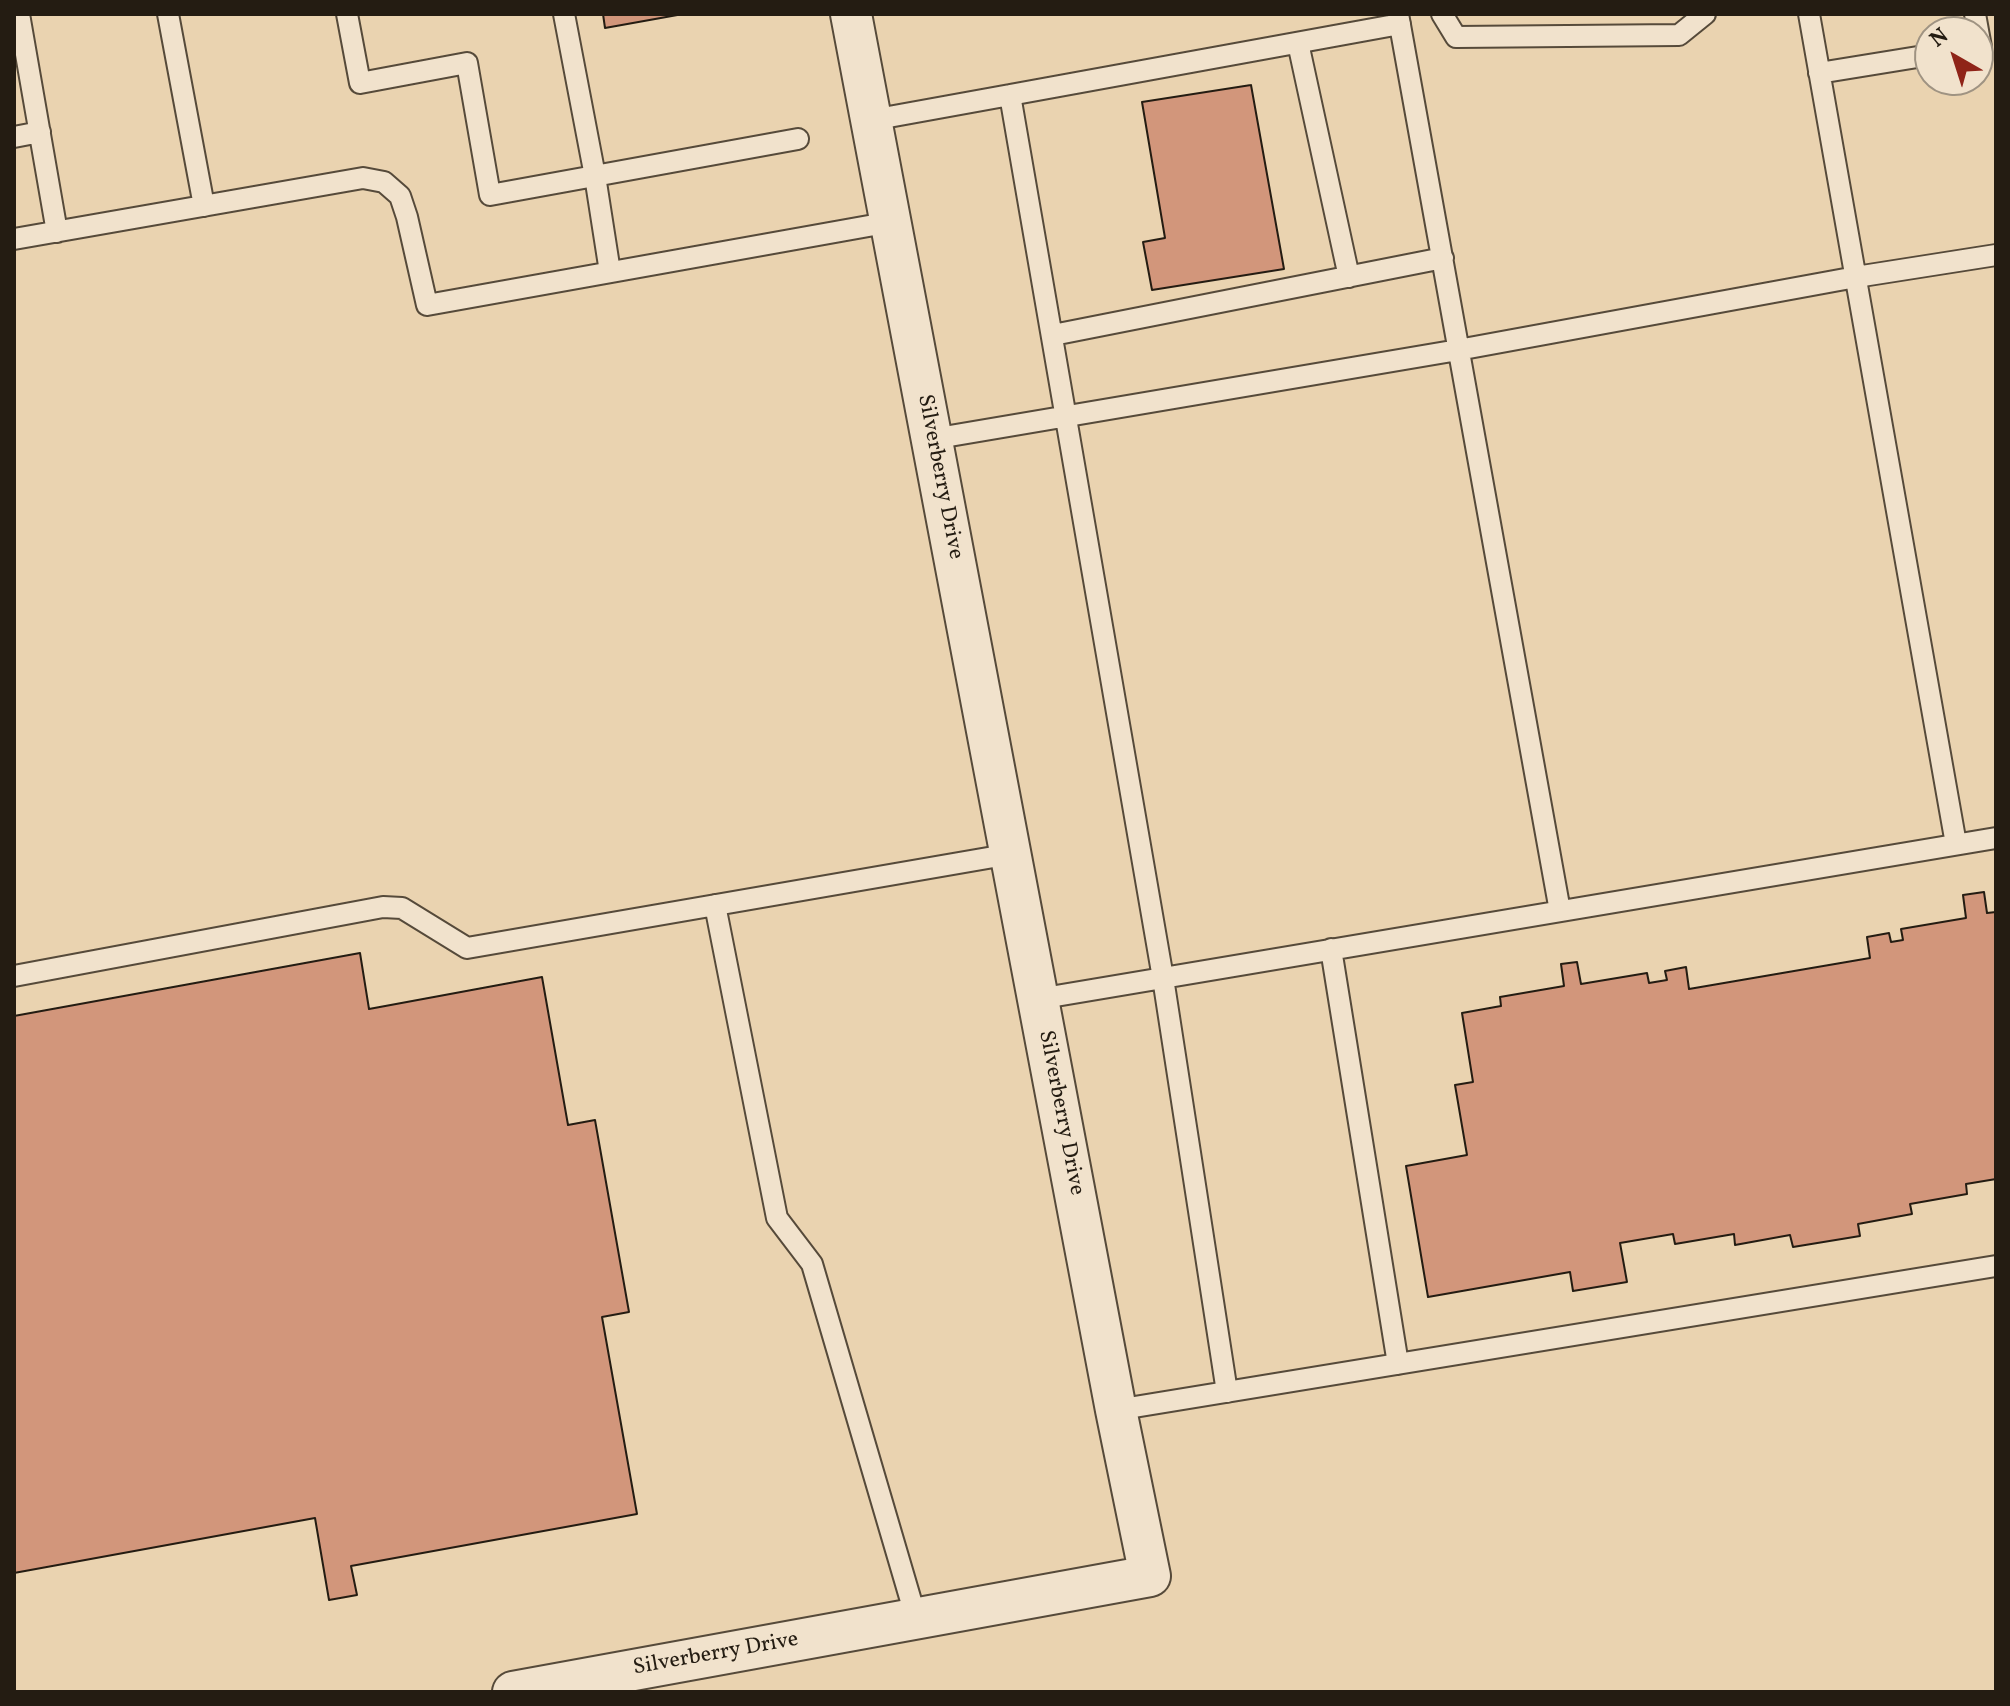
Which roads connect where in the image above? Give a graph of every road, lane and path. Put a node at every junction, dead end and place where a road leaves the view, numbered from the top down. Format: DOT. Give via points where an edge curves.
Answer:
graph roads {
  1 [pos="19,14"];
  2 [pos="168,14"];
  3 [pos="347,14"];
  4 [pos="564,14"];
  5 [pos="851,14"];
  6 [pos="1442,14"];
  7 [pos="1705,14"];
  8 [pos="1809,14"];
  9 [pos="1399,19"];
  10 [pos="1298,43"];
  11 [pos="1914,58"];
  12 [pos="1819,73"];
  13 [pos="1010,95"];
  14 [pos="872,120"];
  15 [pos="40,132"];
  16 [pos="14,137"];
  17 [pos="798,139"];
  18 [pos="595,176"];
  19 [pos="204,206"];
  20 [pos="891,222"];
  21 [pos="57,232"];
  22 [pos="14,239"];
  23 [pos="1996,255"];
  24 [pos="1443,258"];
  25 [pos="610,272"];
  26 [pos="1349,277"];
  27 [pos="1856,277"];
  28 [pos="1053,335"];
  29 [pos="1458,350"];
  30 [pos="1067,417"];
  31 [pos="932,439"];
  32 [pos="1996,838"];
  33 [pos="1956,844"];
  34 [pos="1011,854"];
  35 [pos="715,905"];
  36 [pos="1560,911"];
  37 [pos="1331,949"];
  38 [pos="14,976"];
  39 [pos="1163,978"];
  40 [pos="1038,999"];
  41 [pos="1996,1266"];
  42 [pos="1398,1364"];
  43 [pos="1227,1392"];
  44 [pos="1116,1410"];
  45 [pos="916,1618"];
  46 [pos="513,1692"];
  1 -- 15 [label="lane"];
  2 -- 19 [label="lane"];
  3 -- 18 [label="lane" via="360,83 467,63 490,195"];
  4 -- 18 [label="lane"];
  5 -- 14 [label="street, Silverberry Drive"];
  6 -- 7 [label="lane" via="1456,37 1472,37 1679,35"];
  8 -- 12 [label="lane"];
  9 -- 10 [label="lane"];
  9 -- 24 [label="lane"];
  10 -- 13 [label="lane"];
  10 -- 26 [label="lane"];
  11 -- 12 [label="lane"];
  12 -- 27 [label="lane"];
  13 -- 14 [label="lane"];
  13 -- 28 [label="lane"];
  14 -- 20 [label="street, Silverberry Drive"];
  15 -- 16 [label="lane"];
  15 -- 21 [label="lane"];
  17 -- 18 [label="lane"];
  18 -- 25 [label="lane"];
  19 -- 21 [label="lane"];
  19 -- 25 [label="lane" via="363,178 384,182 400,196 427,305"];
  20 -- 25 [label="lane"];
  20 -- 31 [label="street, Silverberry Drive"];
  21 -- 22 [label="lane"];
  23 -- 27 [label="lane"];
  24 -- 26 [label="lane"];
  24 -- 29 [label="lane"];
  26 -- 28 [label="lane"];
  27 -- 29 [label="lane"];
  27 -- 33 [label="lane"];
  28 -- 30 [label="lane"];
  29 -- 30 [label="lane"];
  29 -- 36 [label="lane"];
  30 -- 31 [label="lane"];
  30 -- 39 [label="lane"];
  31 -- 34 [label="street, Silverberry Drive"];
  32 -- 33 [label="lane"];
  33 -- 36 [label="lane"];
  34 -- 35 [label="lane"];
  34 -- 40 [label="street, Silverberry Drive"];
  35 -- 38 [label="lane" via="467,948 402,908 383,907"];
  35 -- 45 [label="lane" via="777,1218 812,1264"];
  36 -- 37 [label="lane"];
  37 -- 39 [label="lane"];
  37 -- 42 [label="lane"];
  39 -- 40 [label="lane"];
  39 -- 43 [label="lane"];
  40 -- 44 [label="street, Silverberry Drive"];
  41 -- 42 [label="lane"];
  42 -- 43 [label="lane"];
  43 -- 44 [label="lane"];
  44 -- 45 [label="street, Silverberry Drive" via="1150,1576"];
  45 -- 46 [label="street, Silverberry Drive"];
}
